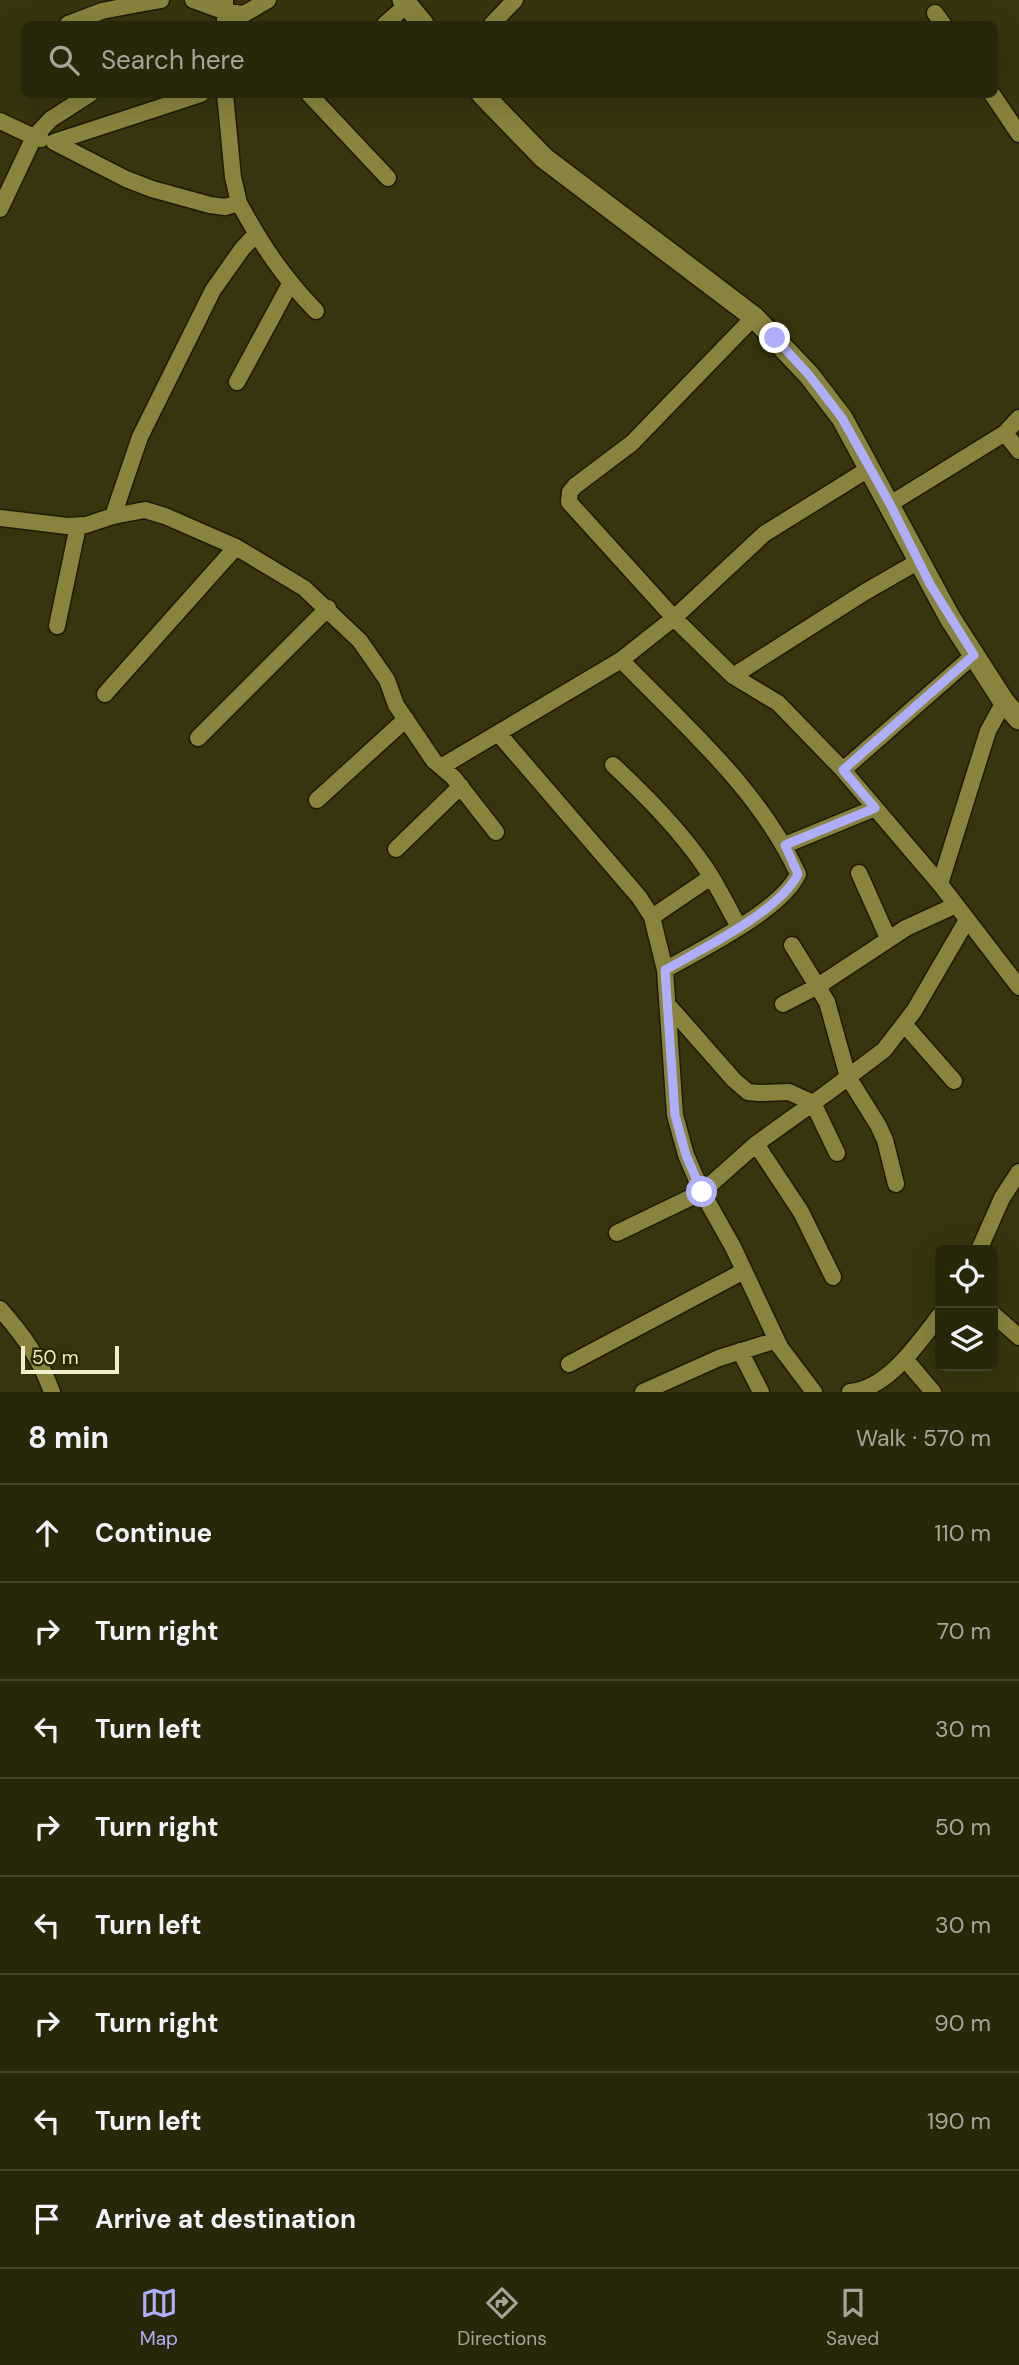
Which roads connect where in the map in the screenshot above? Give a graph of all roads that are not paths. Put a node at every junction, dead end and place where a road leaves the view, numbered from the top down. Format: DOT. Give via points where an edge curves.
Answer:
graph roads {
  1 [pos="161,0"];
  2 [pos="192,0"];
  3 [pos="268,0"];
  4 [pos="515,0"];
  5 [pos="405,2"];
  6 [pos="127,3"];
  7 [pos="225,12"];
  8 [pos="248,19"];
  9 [pos="76,21"];
  10 [pos="388,21"];
  11 [pos="421,21"];
  12 [pos="495,21"];
  13 [pos="84,98"];
  14 [pos="189,98"];
  15 [pos="225,98"];
  16 [pos="313,98"];
  17 [pos="485,98"];
  18 [pos="995,98"];
  19 [pos="0,121"];
  20 [pos="1019,134"];
  21 [pos="34,136"];
  22 [pos="54,142"];
  23 [pos="388,178"];
  24 [pos="239,202"];
  25 [pos="0,209"];
  26 [pos="256,234"];
  27 [pos="290,284"];
  28 [pos="316,311"];
  29 [pos="754,317"];
  30 [pos="237,382"];
  31 [pos="1019,418"];
  32 [pos="1005,433"];
  33 [pos="1019,451"];
  34 [pos="870,468"];
  35 [pos="890,504"];
  36 [pos="113,516"];
  37 [pos="0,518"];
  38 [pos="78,526"];
  39 [pos="236,547"];
  40 [pos="919,561"];
  41 [pos="328,608"];
  42 [pos="674,618"];
  43 [pos="57,626"];
  44 [pos="974,655"];
  45 [pos="621,660"];
  46 [pos="733,676"];
  47 [pos="105,694"];
  48 [pos="1014,711"];
  49 [pos="406,719"];
  50 [pos="498,733"];
  51 [pos="198,738"];
  52 [pos="613,765"];
  53 [pos="441,767"];
  54 [pos="843,770"];
  55 [pos="461,786"];
  56 [pos="317,800"];
  57 [pos="875,808"];
  58 [pos="496,832"];
  59 [pos="785,845"];
  60 [pos="396,849"];
  61 [pos="859,873"];
  62 [pos="711,877"];
  63 [pos="940,884"];
  64 [pos="956,905"];
  65 [pos="652,917"];
  66 [pos="967,920"];
  67 [pos="739,927"];
  68 [pos="888,939"];
  69 [pos="792,945"];
  70 [pos="665,970"];
  71 [pos="818,986"];
  72 [pos="1019,987"];
  73 [pos="783,1004"];
  74 [pos="668,1005"];
  75 [pos="904,1024"];
  76 [pos="848,1077"];
  77 [pos="954,1081"];
  78 [pos="813,1103"];
  79 [pos="755,1144"];
  80 [pos="837,1153"];
  81 [pos="1019,1172"];
  82 [pos="896,1184"];
  83 [pos="702,1192"];
  84 [pos="617,1233"];
  85 [pos="981,1245"];
  86 [pos="744,1271"];
  87 [pos="833,1277"];
  88 [pos="0,1308"];
  89 [pos="998,1318"];
  90 [pos="935,1321"];
  91 [pos="1019,1337"];
  92 [pos="777,1340"];
  93 [pos="740,1352"];
  94 [pos="905,1359"];
  95 [pos="569,1364"];
  96 [pos="52,1392"];
  97 [pos="643,1392"];
  98 [pos="761,1392"];
  99 [pos="814,1392"];
  100 [pos="850,1392"];
  101 [pos="933,1392"];
  1 -- 6 [label="street"];
  2 -- 7 [label="street"];
  3 -- 8 [label="street"];
  4 -- 12 [label="street"];
  5 -- 10 [label="street"];
  5 -- 11 [label="main road"];
  6 -- 9 [label="street"];
  7 -- 8 [label="street"];
  13 -- 21 [label="street"];
  14 -- 22 [label="street"];
  15 -- 24 [label="street"];
  16 -- 23 [label="street"];
  17 -- 29 [label="main road" via="544,158"];
  18 -- 20 [label="street"];
  19 -- 21 [label="street"];
  21 -- 22 [label="street"];
  21 -- 25 [label="street"];
  22 -- 24 [label="street" via="152,189 211,205"];
  24 -- 26 [label="street"];
  26 -- 27 [label="street"];
  26 -- 36 [label="street" via="213,290 141,437"];
  27 -- 28 [label="street"];
  27 -- 30 [label="street"];
  29 -- 34 [label="main road" via="834,407"];
  29 -- 42 [label="street" via="632,443 570,492 569,502"];
  31 -- 32 [label="street"];
  32 -- 33 [label="street"];
  32 -- 35 [label="street"];
  34 -- 35 [label="main road"];
  34 -- 42 [label="street" via="764,534"];
  35 -- 40 [label="main road"];
  36 -- 38 [label="street"];
  36 -- 39 [label="street" via="145,510"];
  37 -- 38 [label="street"];
  38 -- 43 [label="street"];
  39 -- 41 [label="street"];
  39 -- 47 [label="street"];
  40 -- 44 [label="main road"];
  40 -- 46 [label="street"];
  41 -- 49 [label="street" via="360,641"];
  41 -- 51 [label="street"];
  42 -- 45 [label="street"];
  42 -- 46 [label="street"];
  44 -- 48 [label="main road"];
  44 -- 54 [label="street"];
  45 -- 50 [label="street"];
  45 -- 59 [label="street" via="722,762"];
  46 -- 54 [label="street" via="778,703"];
  48 -- 63 [label="street" via="988,731"];
  49 -- 53 [label="street"];
  49 -- 56 [label="street"];
  50 -- 53 [label="street"];
  50 -- 65 [label="street"];
  52 -- 62 [label="street" via="646,796"];
  53 -- 55 [label="street"];
  54 -- 57 [label="street"];
  55 -- 58 [label="street"];
  55 -- 60 [label="street"];
  57 -- 59 [label="street"];
  57 -- 63 [label="street"];
  59 -- 67 [label="street" via="798,874 793,884"];
  61 -- 68 [label="street"];
  62 -- 65 [label="street"];
  62 -- 67 [label="street"];
  63 -- 64 [label="street"];
  64 -- 66 [label="street"];
  64 -- 68 [label="street"];
  65 -- 70 [label="street"];
  66 -- 72 [label="street"];
  66 -- 75 [label="street"];
  67 -- 70 [label="street"];
  68 -- 71 [label="street"];
  69 -- 71 [label="street"];
  70 -- 74 [label="street"];
  71 -- 73 [label="street"];
  71 -- 76 [label="street" via="827,1002"];
  74 -- 78 [label="street" via="748,1091 789,1092"];
  74 -- 83 [label="street" via="675,1115"];
  75 -- 76 [label="street" via="884,1049"];
  75 -- 77 [label="street"];
  76 -- 78 [label="street"];
  76 -- 82 [label="street" via="885,1140"];
  78 -- 79 [label="street"];
  78 -- 80 [label="street"];
  79 -- 83 [label="street"];
  79 -- 87 [label="street" via="801,1212"];
  81 -- 85 [label="street"];
  83 -- 84 [label="street"];
  83 -- 86 [label="street"];
  86 -- 92 [label="street"];
  86 -- 95 [label="street"];
  88 -- 96 [label="street" via="27,1340"];
  89 -- 91 [label="street"];
  90 -- 94 [label="street"];
  92 -- 93 [label="street"];
  92 -- 99 [label="street"];
  93 -- 97 [label="street"];
  93 -- 98 [label="street"];
  94 -- 100 [label="street" via="877,1383"];
  94 -- 101 [label="street"];
}
